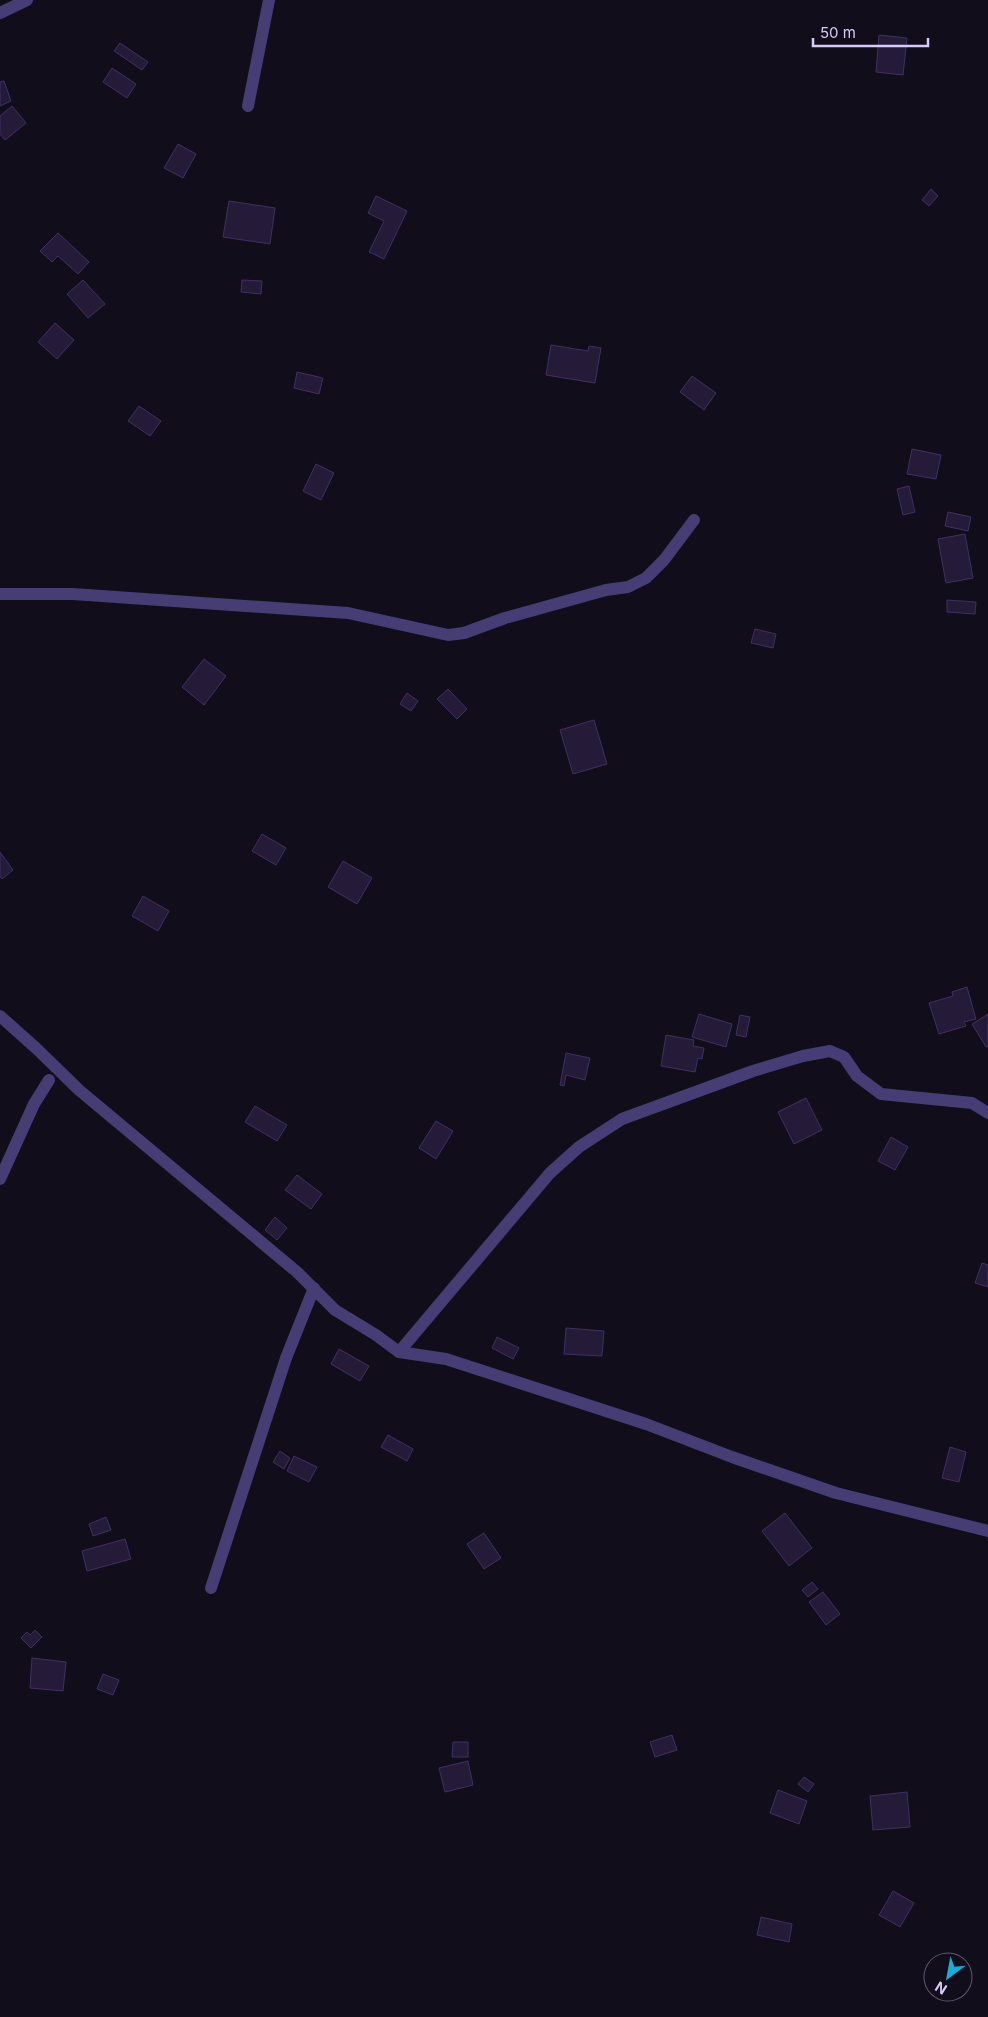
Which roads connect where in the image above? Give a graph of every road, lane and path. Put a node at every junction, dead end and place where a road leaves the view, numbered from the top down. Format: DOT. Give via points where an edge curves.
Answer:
graph roads {
  1 [pos="27,0"];
  2 [pos="269,0"];
  3 [pos="0,14"];
  4 [pos="248,106"];
  5 [pos="694,520"];
  6 [pos="0,594"];
  7 [pos="0,1016"];
  8 [pos="38,1049"];
  9 [pos="49,1080"];
  10 [pos="78,1090"];
  11 [pos="988,1114"];
  12 [pos="0,1179"];
  13 [pos="314,1288"];
  14 [pos="399,1352"];
  15 [pos="988,1531"];
  16 [pos="211,1588"];
  1 -- 3 [label="street"];
  2 -- 4 [label="street"];
  5 -- 6 [label="street" via="664,560 646,578 628,587 606,590 448,635 348,613 73,594"];
  7 -- 8 [label="street"];
  8 -- 9 [label="street"];
  8 -- 10 [label="street"];
  9 -- 10 [label="street"];
  9 -- 12 [label="street" via="34,1104"];
  10 -- 13 [label="street"];
  11 -- 14 [label="street" via="972,1103 881,1094 857,1076 844,1057 830,1051 753,1071 622,1119 579,1148 550,1173"];
  13 -- 14 [label="street" via="335,1310"];
  13 -- 16 [label="street" via="286,1358"];
  14 -- 15 [label="street" via="446,1359 646,1424 836,1493"];
}
